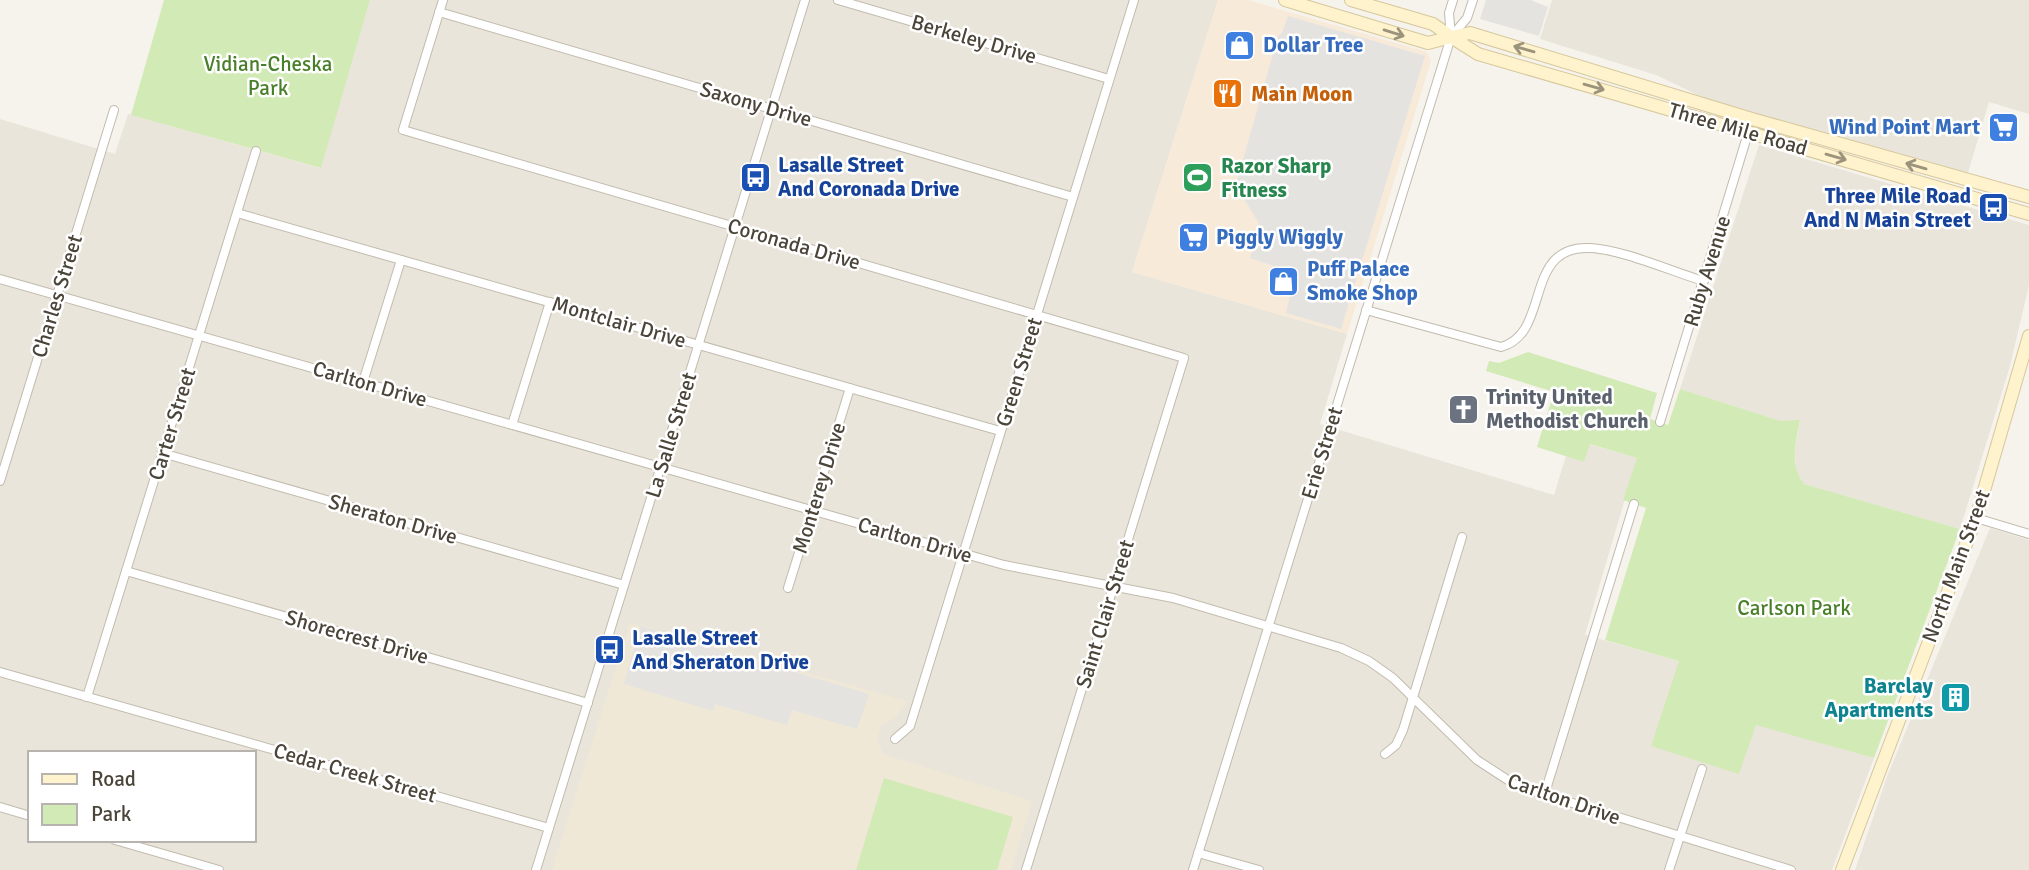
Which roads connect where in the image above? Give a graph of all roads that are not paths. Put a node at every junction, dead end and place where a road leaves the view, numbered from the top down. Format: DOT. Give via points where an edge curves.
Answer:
graph roads {
  1 [pos="443,0"];
  2 [pos="805,0"];
  3 [pos="838,0"];
  4 [pos="1134,0"];
  5 [pos="1285,0"];
  6 [pos="1351,0"];
  7 [pos="1453,0"];
  8 [pos="1473,0"];
  9 [pos="439,12"];
  10 [pos="1451,37"];
  11 [pos="1109,79"];
  12 [pos="771,109"];
  13 [pos="114,110"];
  14 [pos="1750,125"];
  15 [pos="256,151"];
  16 [pos="1073,197"];
  17 [pos="2029,197"];
  18 [pos="237,213"];
  19 [pos="2029,214"];
  20 [pos="735,227"];
  21 [pos="401,260"];
  22 [pos="0,279"];
  23 [pos="1704,281"];
  24 [pos="57,295"];
  25 [pos="550,302"];
  26 [pos="1366,310"];
  27 [pos="1036,315"];
  28 [pos="199,335"];
  29 [pos="2029,337"];
  30 [pos="698,345"];
  31 [pos="1184,358"];
  32 [pos="363,382"];
  33 [pos="849,388"];
  34 [pos="1660,422"];
  35 [pos="512,425"];
  36 [pos="1000,431"];
  37 [pos="162,453"];
  38 [pos="661,467"];
  39 [pos="0,481"];
  40 [pos="1634,504"];
  41 [pos="812,511"];
  42 [pos="1976,518"];
  43 [pos="2029,534"];
  44 [pos="1462,537"];
  45 [pos="962,554"];
  46 [pos="126,571"];
  47 [pos="624,585"];
  48 [pos="1114,586"];
  49 [pos="788,588"];
  50 [pos="1269,626"];
  51 [pos="0,672"];
  52 [pos="87,696"];
  53 [pos="1413,697"];
  54 [pos="588,703"];
  55 [pos="895,739"];
  56 [pos="1385,754"];
  57 [pos="1702,769"];
  58 [pos="1544,796"];
  59 [pos="0,807"];
  60 [pos="28,815"];
  61 [pos="549,828"];
  62 [pos="1679,837"];
  63 [pos="122,842"];
  64 [pos="1198,853"];
  65 [pos="219,870"];
  66 [pos="536,870"];
  67 [pos="1026,870"];
  68 [pos="1193,870"];
  69 [pos="1259,870"];
  70 [pos="1669,870"];
  71 [pos="1791,870"];
  72 [pos="1842,870"];
  1 -- 9 [label="street"];
  2 -- 12 [label="street, La Salle Street"];
  3 -- 11 [label="street, Berkeley Drive"];
  4 -- 11 [label="street, Green Street"];
  5 -- 10 [label="street, Three Mile Road, one-way" via="1428,43"];
  6 -- 10 [label="street, Three Mile Road" via="1433,24"];
  7 -- 10 [label="street, Erie Street"];
  8 -- 10 [label="street, Erie Street" via="1467,18"];
  9 -- 12 [label="street, Saxony Drive"];
  9 -- 20 [label="street, Coronada Drive" via="403,130"];
  10 -- 14 [label="street, Three Mile Road" via="1470,33"];
  10 -- 26 [label="street, Erie Street"];
  11 -- 16 [label="street, Green Street"];
  12 -- 16 [label="street, Saxony Drive"];
  12 -- 20 [label="street, La Salle Street"];
  13 -- 24 [label="street, Charles Street"];
  17 -- 14 [label="street, Three Mile Road, one-way"];
  14 -- 19 [label="street, Three Mile Road, one-way"];
  14 -- 23 [label="street, Ruby Avenue"];
  15 -- 18 [label="street, Carter Street"];
  16 -- 27 [label="street, Green Street"];
  18 -- 21 [label="street, Montclair Drive"];
  18 -- 28 [label="street, Carter Street"];
  20 -- 27 [label="street, Coronada Drive"];
  20 -- 30 [label="street, La Salle Street"];
  21 -- 25 [label="street, Montclair Drive"];
  21 -- 32 [label="street"];
  22 -- 24 [label="street, Carlton Drive"];
  23 -- 26 [label="street" via="1601,250 1573,250 1547,270 1523,334 1501,346"];
  23 -- 34 [label="street, Ruby Avenue"];
  24 -- 28 [label="street, Carlton Drive"];
  24 -- 39 [label="street, Charles Street"];
  25 -- 30 [label="street, Montclair Drive"];
  25 -- 35 [label="street"];
  26 -- 50 [label="street, Erie Street"];
  27 -- 31 [label="street, Coronada Drive"];
  27 -- 36 [label="street, Green Street"];
  28 -- 32 [label="street, Carlton Drive"];
  28 -- 37 [label="street, Carter Street"];
  29 -- 42 [label="street, North Main Street"];
  30 -- 33 [label="street, Montclair Drive"];
  30 -- 38 [label="street, La Salle Street"];
  31 -- 48 [label="street, Saint Clair Street"];
  32 -- 35 [label="street, Carlton Drive"];
  33 -- 36 [label="street, Montclair Drive"];
  33 -- 41 [label="street, Monterey Drive"];
  35 -- 38 [label="street, Carlton Drive"];
  36 -- 45 [label="street, Green Street"];
  37 -- 46 [label="street, Carter Street"];
  37 -- 47 [label="street, Sheraton Drive"];
  38 -- 41 [label="street, Carlton Drive"];
  38 -- 47 [label="street, La Salle Street"];
  40 -- 58 [label="street"];
  41 -- 45 [label="street, Carlton Drive"];
  41 -- 49 [label="street, Monterey Drive"];
  42 -- 43 [label="street"];
  42 -- 72 [label="street, North Main Street"];
  44 -- 53 [label="street"];
  45 -- 48 [label="street, Carlton Drive"];
  45 -- 55 [label="street, Green Street" via="910,726"];
  46 -- 52 [label="street, Carter Street"];
  46 -- 54 [label="street, Shorecrest Drive"];
  47 -- 54 [label="street, La Salle Street"];
  48 -- 50 [label="street, Carlton Drive"];
  48 -- 67 [label="street, Saint Clair Street"];
  50 -- 53 [label="street, Carlton Drive" via="1355,653"];
  50 -- 64 [label="street, Erie Street"];
  51 -- 52 [label="street, Cedar Creek Street"];
  52 -- 61 [label="street, Cedar Creek Street"];
  53 -- 56 [label="street" via="1396,745"];
  53 -- 58 [label="street, Carlton Drive" via="1489,770"];
  54 -- 61 [label="street, La Salle Street"];
  57 -- 62 [label="street"];
  58 -- 62 [label="street, Carlton Drive"];
  59 -- 60 [label="street"];
  61 -- 66 [label="street, La Salle Street"];
  62 -- 70 [label="street"];
  62 -- 71 [label="street, Carlton Drive"];
  63 -- 65 [label="street"];
  64 -- 68 [label="street, Erie Street"];
  64 -- 69 [label="street"];
}
